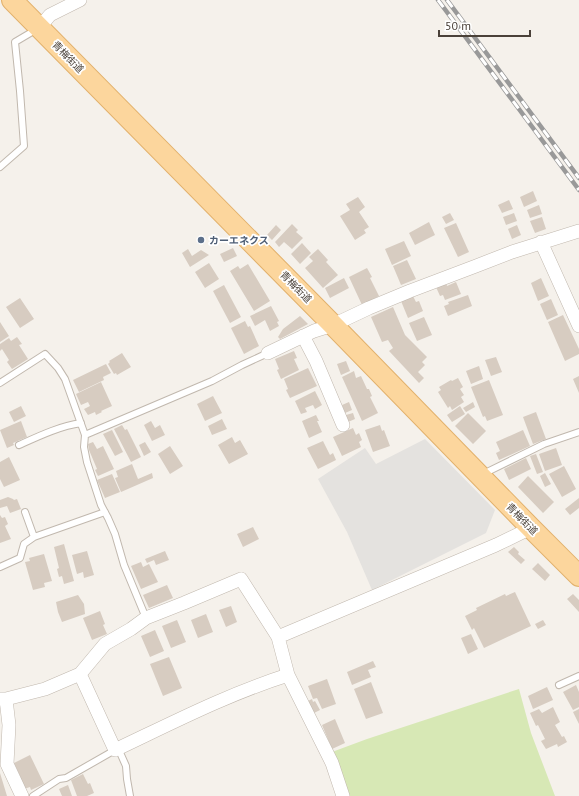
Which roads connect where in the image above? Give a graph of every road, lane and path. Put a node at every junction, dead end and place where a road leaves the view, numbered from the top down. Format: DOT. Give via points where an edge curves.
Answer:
graph roads {
  1 [pos="12,0"];
  2 [pos="80,0"];
  3 [pos="39,28"];
  4 [pos="0,167"];
  5 [pos="579,231"];
  6 [pos="541,242"];
  7 [pos="333,325"];
  8 [pos="579,326"];
  9 [pos="303,336"];
  10 [pos="268,353"];
  11 [pos="0,383"];
  12 [pos="81,423"];
  13 [pos="342,425"];
  14 [pos="579,432"];
  15 [pos="85,435"];
  16 [pos="19,445"];
  17 [pos="480,476"];
  18 [pos="25,512"];
  19 [pos="105,512"];
  20 [pos="531,528"];
  21 [pos="34,537"];
  22 [pos="0,567"];
  23 [pos="579,576"];
  24 [pos="146,618"];
  25 [pos="278,637"];
  26 [pos="80,674"];
  27 [pos="288,675"];
  28 [pos="579,676"];
  29 [pos="559,685"];
  30 [pos="3,699"];
  31 [pos="116,749"];
  32 [pos="22,796"];
  33 [pos="33,796"];
  34 [pos="130,796"];
  35 [pos="343,796"];
  1 -- 3 [label="main road, 青梅街道"];
  2 -- 3 [label="street" via="50,15"];
  3 -- 4 [label="lane" via="15,42 24,146"];
  3 -- 7 [label="main road, 青梅街道"];
  5 -- 6 [label="street"];
  6 -- 7 [label="street" via="410,291"];
  6 -- 8 [label="street"];
  7 -- 9 [label="street"];
  7 -- 17 [label="main road, 青梅街道"];
  9 -- 10 [label="street"];
  9 -- 13 [label="street"];
  10 -- 15 [label="lane"];
  11 -- 12 [label="lane" via="45,354 65,379"];
  12 -- 15 [label="lane"];
  12 -- 16 [label="lane" via="69,425"];
  14 -- 17 [label="lane" via="544,444"];
  15 -- 19 [label="lane" via="87,462"];
  17 -- 20 [label="main road, 青梅街道"];
  18 -- 21 [label="lane"];
  19 -- 21 [label="lane"];
  19 -- 24 [label="lane"];
  20 -- 23 [label="main road, 青梅街道"];
  20 -- 25 [label="street"];
  21 -- 22 [label="lane" via="24,544 20,558"];
  24 -- 25 [label="street" via="240,579"];
  24 -- 26 [label="street" via="105,644"];
  25 -- 27 [label="street"];
  26 -- 30 [label="street" via="46,689"];
  26 -- 31 [label="street"];
  27 -- 31 [label="street" via="196,711"];
  27 -- 35 [label="street" via="332,763"];
  28 -- 29 [label="lane"];
  30 -- 32 [label="street" via="9,725 7,764"];
  31 -- 33 [label="lane"];
  31 -- 34 [label="lane" via="126,766"];
}
